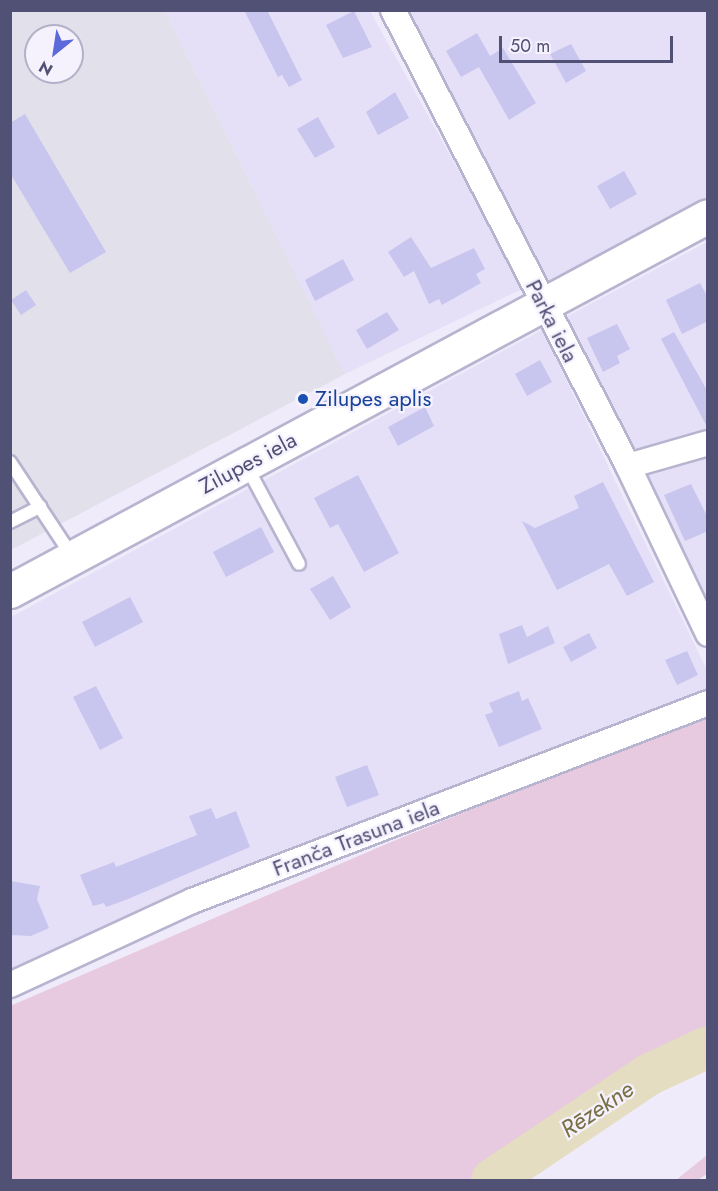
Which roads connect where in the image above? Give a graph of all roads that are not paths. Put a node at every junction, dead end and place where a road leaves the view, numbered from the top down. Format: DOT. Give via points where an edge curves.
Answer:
graph roads {
  1 [pos="393,10"];
  2 [pos="708,216"];
  3 [pos="543,303"];
  4 [pos="708,442"];
  5 [pos="10,462"];
  6 [pos="245,464"];
  7 [pos="628,466"];
  8 [pos="40,507"];
  9 [pos="10,522"];
  10 [pos="72,557"];
  11 [pos="299,564"];
  12 [pos="10,591"];
  13 [pos="708,634"];
  14 [pos="708,703"];
  15 [pos="10,985"];
  1 -- 3 [label="street, Parka iela"];
  2 -- 3 [label="main road, Zilupes iela"];
  3 -- 6 [label="main road, Zilupes iela"];
  3 -- 7 [label="street, Parka iela"];
  4 -- 7 [label="street"];
  5 -- 8 [label="lane"];
  6 -- 10 [label="main road, Zilupes iela"];
  6 -- 11 [label="lane"];
  7 -- 13 [label="street, Parka iela"];
  8 -- 9 [label="lane"];
  8 -- 10 [label="lane"];
  10 -- 12 [label="main road, Zilupes iela"];
  14 -- 15 [label="street, Franča Trasuna iela" via="192,901"];
}
